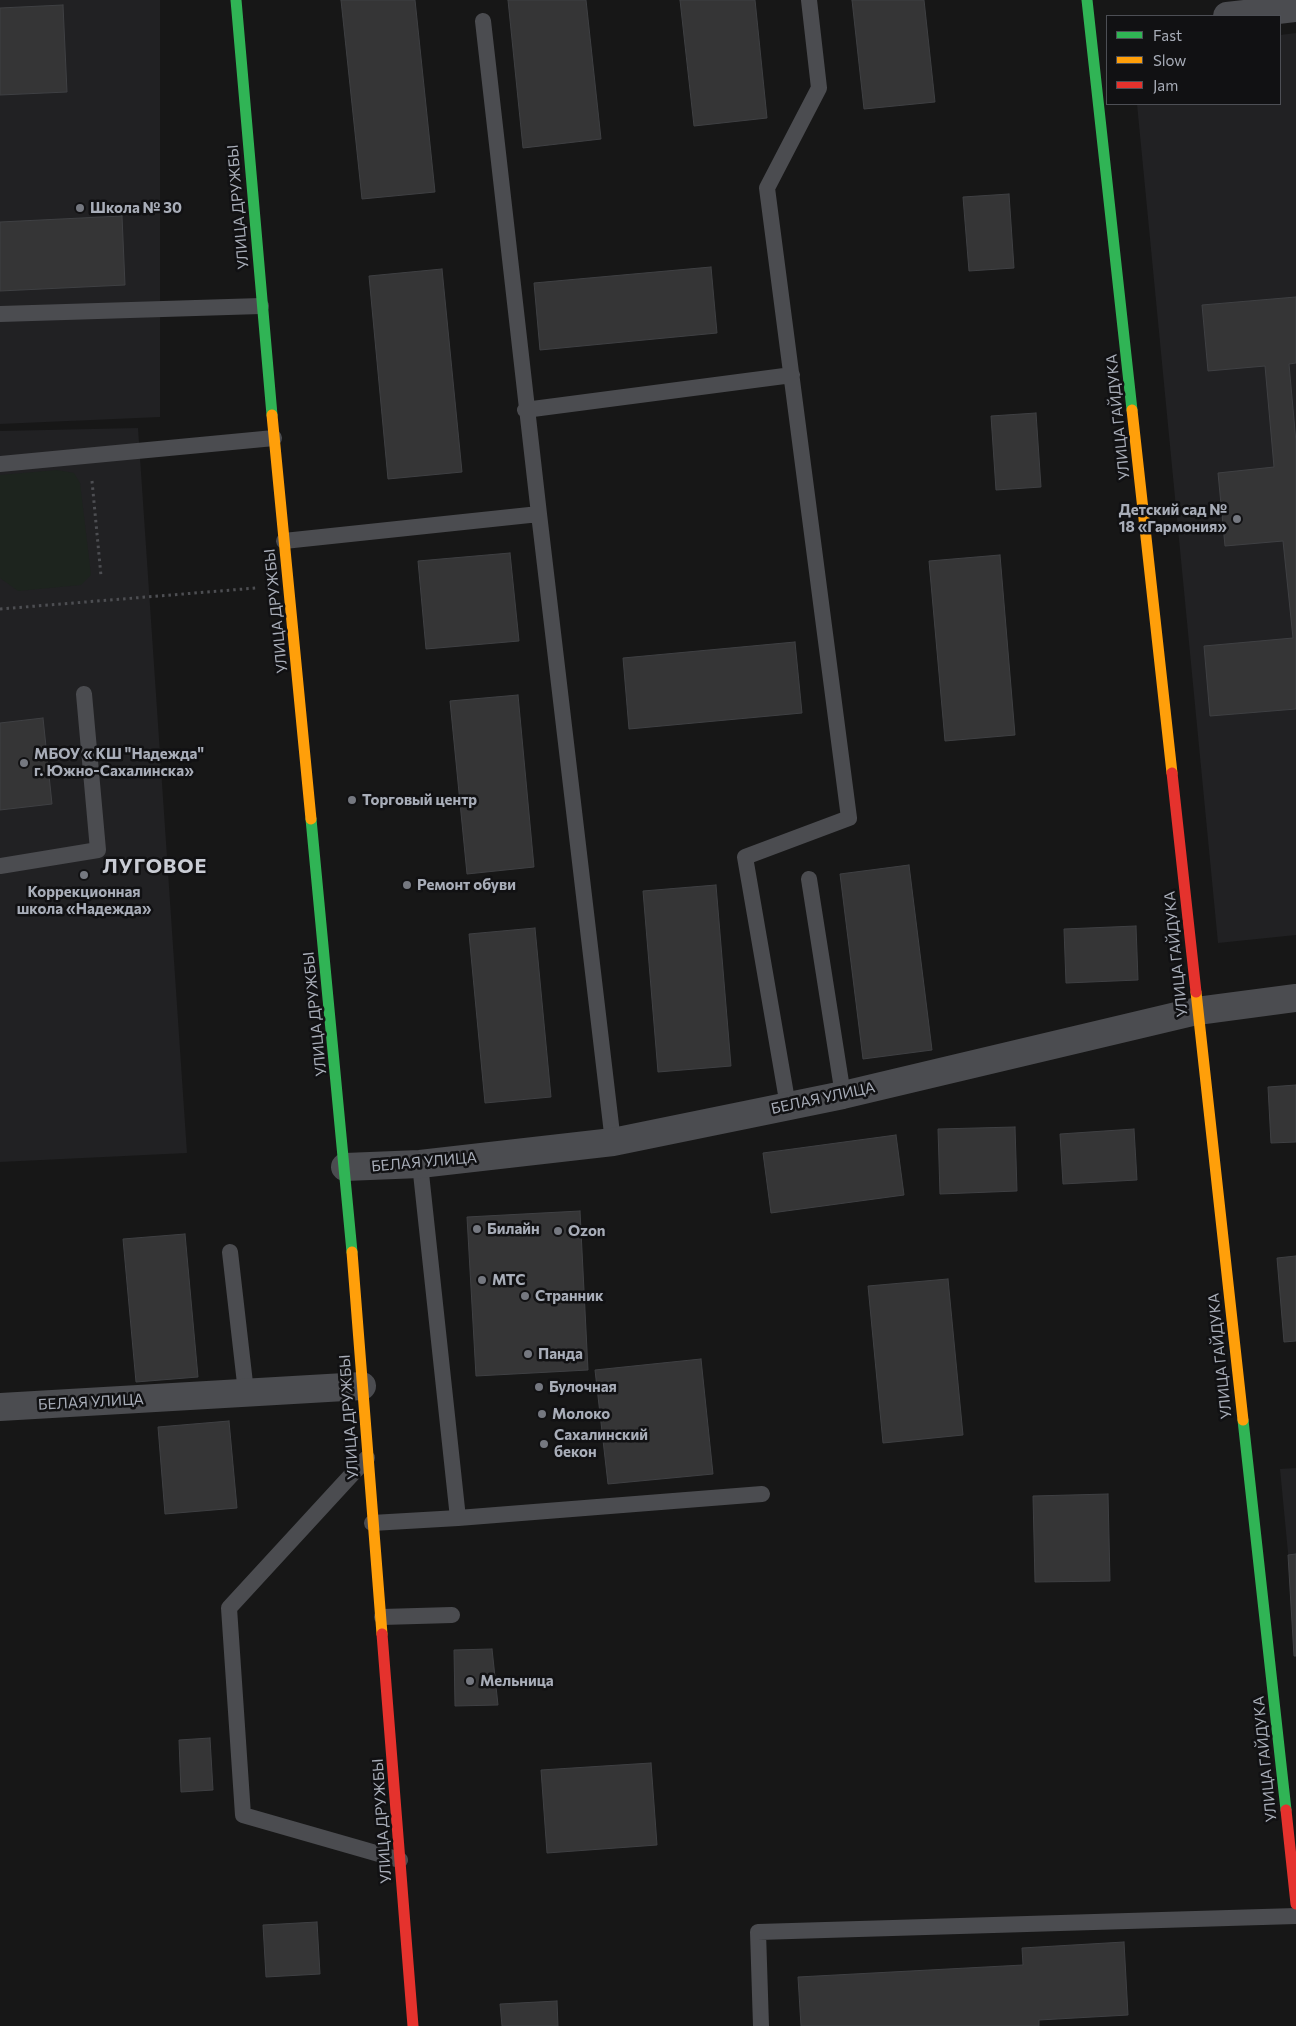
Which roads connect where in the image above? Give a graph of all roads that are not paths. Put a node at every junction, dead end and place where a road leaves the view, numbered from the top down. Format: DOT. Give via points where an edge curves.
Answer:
graph roads {
  1 [pos="236,0"];
  2 [pos="809,0"];
  3 [pos="1088,0"];
  4 [pos="1296,8"];
  5 [pos="1236,15"];
  6 [pos="483,21"];
  7 [pos="1099,31"];
  8 [pos="1106,101"];
  9 [pos="1106,105"];
  10 [pos="262,306"];
  11 [pos="0,314"];
  12 [pos="792,375"];
  13 [pos="525,410"];
  14 [pos="274,438"];
  15 [pos="0,464"];
  16 [pos="539,514"];
  17 [pos="284,541"];
  18 [pos="84,694"];
  19 [pos="0,866"];
  20 [pos="810,880"];
  21 [pos="1296,998"];
  22 [pos="1197,1011"];
  23 [pos="843,1095"];
  24 [pos="788,1106"];
  25 [pos="613,1142"];
  26 [pos="420,1164"];
  27 [pos="345,1167"];
  28 [pos="230,1252"];
  29 [pos="362,1386"];
  30 [pos="246,1392"];
  31 [pos="0,1407"];
  32 [pos="367,1458"];
  33 [pos="762,1494"];
  34 [pos="458,1518"];
  35 [pos="372,1523"];
  36 [pos="452,1615"];
  37 [pos="382,1617"];
  38 [pos="400,1860"];
  39 [pos="1296,1904"];
  40 [pos="1296,1916"];
  41 [pos="413,2026"];
  42 [pos="761,2026"];
  1 -- 10 [label="main road, УЛИЦА ДРУЖБЫ"];
  2 -- 12 [label="lane" via="819,88 767,188"];
  3 -- 7 [label="main road, УЛИЦА ГАЙДУКА"];
  4 -- 5 [label="street"];
  6 -- 13 [label="lane"];
  7 -- 8 [label="main road, УЛИЦА ГАЙДУКА"];
  9 -- 22 [label="main road, УЛИЦА ГАЙДУКА"];
  10 -- 11 [label="lane"];
  10 -- 14 [label="main road, УЛИЦА ДРУЖБЫ"];
  12 -- 13 [label="lane"];
  12 -- 24 [label="lane" via="849,818 745,857"];
  13 -- 16 [label="lane"];
  14 -- 15 [label="lane"];
  14 -- 17 [label="main road, УЛИЦА ДРУЖБЫ"];
  16 -- 17 [label="lane"];
  16 -- 25 [label="lane"];
  17 -- 27 [label="main road, УЛИЦА ДРУЖБЫ"];
  18 -- 19 [label="lane" via="98,850"];
  20 -- 23 [label="lane"];
  21 -- 22 [label="street, БЕЛАЯ УЛИЦА"];
  22 -- 23 [label="street, БЕЛАЯ УЛИЦА"];
  22 -- 39 [label="main road, УЛИЦА ГАЙДУКА"];
  23 -- 24 [label="street, БЕЛАЯ УЛИЦА"];
  24 -- 25 [label="street, БЕЛАЯ УЛИЦА"];
  25 -- 26 [label="street, БЕЛАЯ УЛИЦА"];
  26 -- 27 [label="street, БЕЛАЯ УЛИЦА"];
  26 -- 34 [label="lane"];
  27 -- 29 [label="main road, УЛИЦА ДРУЖБЫ"];
  28 -- 30 [label="lane"];
  29 -- 30 [label="street, БЕЛАЯ УЛИЦА"];
  29 -- 32 [label="main road, УЛИЦА ДРУЖБЫ"];
  30 -- 31 [label="street, БЕЛАЯ УЛИЦА"];
  32 -- 35 [label="main road, УЛИЦА ДРУЖБЫ"];
  32 -- 38 [label="lane" via="229,1608 243,1815"];
  33 -- 34 [label="lane"];
  34 -- 35 [label="lane"];
  35 -- 37 [label="main road, УЛИЦА ДРУЖБЫ"];
  36 -- 37 [label="lane"];
  37 -- 38 [label="main road, УЛИЦА ДРУЖБЫ"];
  38 -- 41 [label="main road, УЛИЦА ДРУЖБЫ"];
  40 -- 42 [label="lane" via="758,1932"];
}
